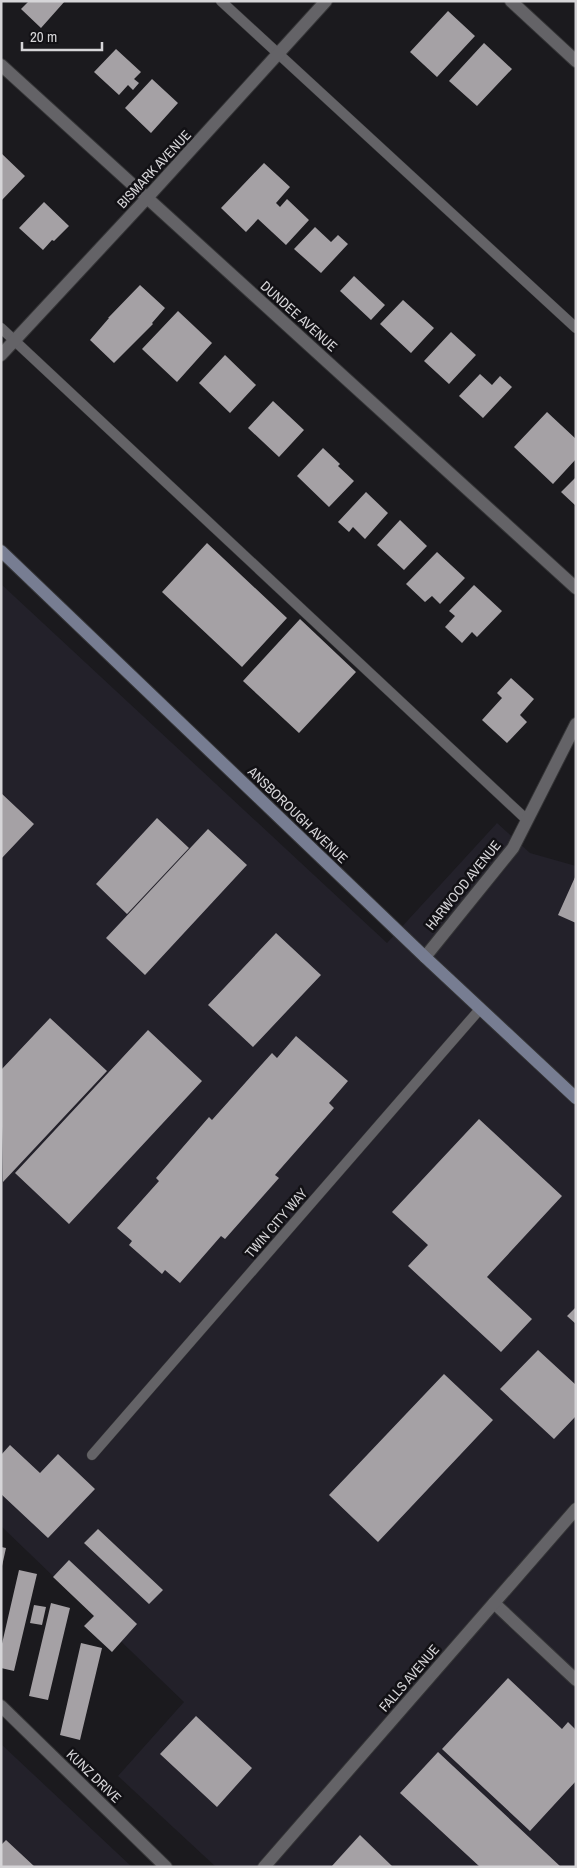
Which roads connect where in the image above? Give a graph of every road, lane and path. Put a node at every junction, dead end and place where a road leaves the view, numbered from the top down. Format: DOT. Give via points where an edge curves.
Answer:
graph roads {
  1 [pos="221,1"];
  2 [pos="326,1"];
  3 [pos="511,1"];
  4 [pos="278,54"];
  5 [pos="576,61"];
  6 [pos="1,65"];
  7 [pos="147,198"];
  8 [pos="1,328"];
  9 [pos="576,328"];
  10 [pos="14,341"];
  11 [pos="1,355"];
  12 [pos="1,551"];
  13 [pos="576,588"];
  14 [pos="576,724"];
  15 [pos="527,820"];
  16 [pos="424,957"];
  17 [pos="480,1009"];
  18 [pos="576,1098"];
  19 [pos="92,1455"];
  20 [pos="576,1509"];
  21 [pos="494,1603"];
  22 [pos="576,1680"];
  23 [pos="1,1706"];
  24 [pos="166,1867"];
  25 [pos="264,1867"];
  1 -- 4 [label="lane"];
  2 -- 4 [label="street, BISMARK AVENUE"];
  3 -- 5 [label="street"];
  4 -- 7 [label="street, BISMARK AVENUE"];
  4 -- 9 [label="lane"];
  6 -- 7 [label="street, DUNDEE AVENUE"];
  7 -- 10 [label="street, BISMARK AVENUE"];
  7 -- 13 [label="street, DUNDEE AVENUE"];
  8 -- 10 [label="lane"];
  10 -- 11 [label="street, BISMARK AVENUE"];
  10 -- 15 [label="lane"];
  12 -- 16 [label="main road, ANSBOROUGH AVENUE"];
  14 -- 15 [label="street, HARWOOD AVENUE"];
  15 -- 16 [label="street, HARWOOD AVENUE" via="513,848"];
  16 -- 17 [label="main road, ANSBOROUGH AVENUE"];
  17 -- 18 [label="main road, ANSBOROUGH AVENUE"];
  17 -- 19 [label="lane, TWIN CITY WAY"];
  20 -- 21 [label="street, FALLS AVENUE"];
  21 -- 22 [label="street"];
  21 -- 25 [label="street, FALLS AVENUE"];
  23 -- 24 [label="street, KUNZ DRIVE"];
}
